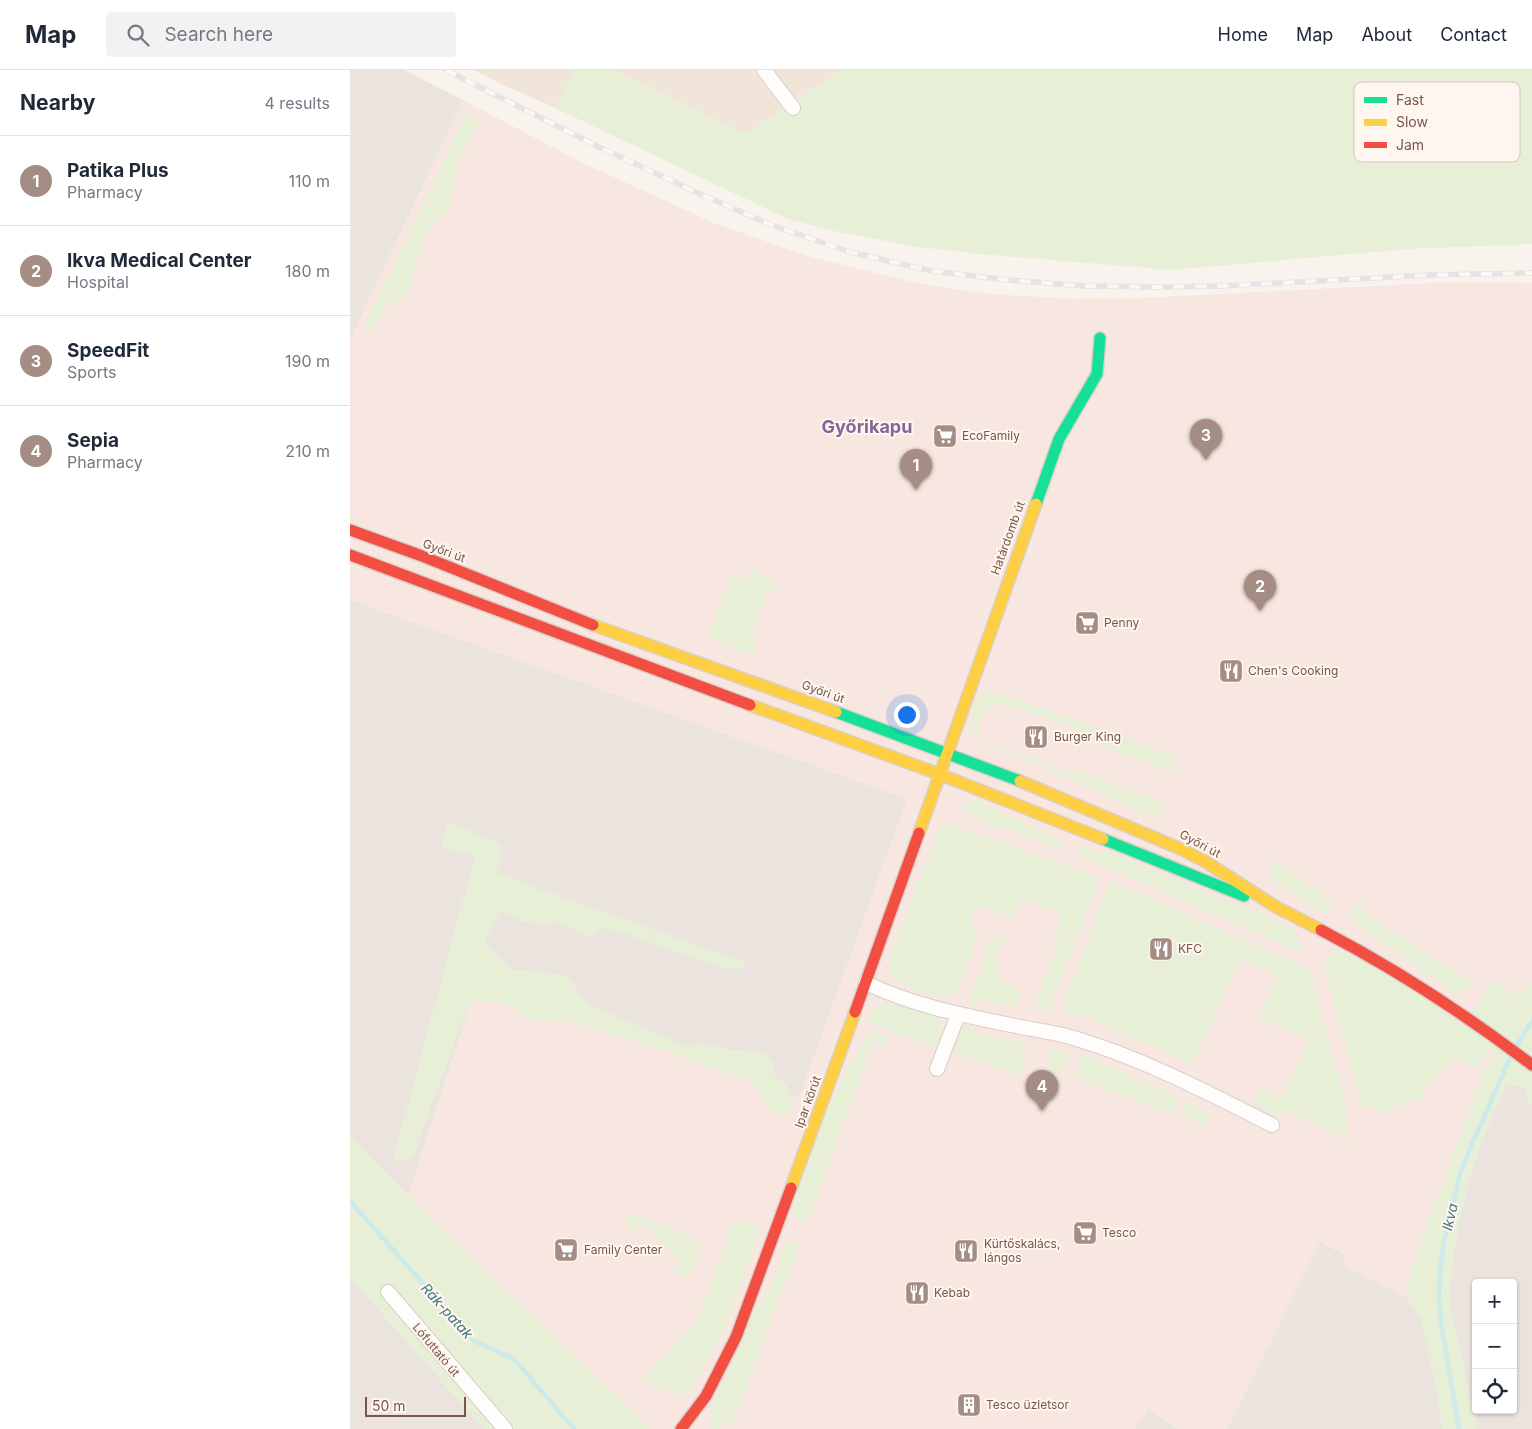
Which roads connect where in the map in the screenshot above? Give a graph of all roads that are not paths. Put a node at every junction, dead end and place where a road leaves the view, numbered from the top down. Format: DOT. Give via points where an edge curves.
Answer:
graph roads {
  1 [pos="764,70"];
  2 [pos="793,108"];
  3 [pos="1100,338"];
  4 [pos="350,530"];
  5 [pos="350,555"];
  6 [pos="947,752"];
  7 [pos="939,774"];
  8 [pos="1274,906"];
  9 [pos="866,983"];
  10 [pos="958,1015"];
  11 [pos="1531,1064"];
  12 [pos="937,1069"];
  13 [pos="1272,1125"];
  14 [pos="388,1292"];
  15 [pos="505,1429"];
  16 [pos="682,1429"];
  1 -- 2 [label="street"];
  3 -- 6 [label="main road, Határdomb út" via="1097,374 1059,439"];
  4 -- 6 [label="main road, Győri út" via="633,640"];
  5 -- 7 [label="main road, Győri út"];
  6 -- 7 [label="main road, Határdomb út"];
  6 -- 8 [label="main road, Győri út" via="1184,850"];
  7 -- 8 [label="main road, Győri út" via="1226,890"];
  7 -- 9 [label="main road, Ipar körút"];
  8 -- 11 [label="main road, Győri út" via="1390,967"];
  9 -- 10 [label="street"];
  9 -- 16 [label="main road, Ipar körút" via="736,1337 706,1396"];
  10 -- 12 [label="street"];
  10 -- 13 [label="street" via="1050,1032 1100,1046 1178,1079"];
  14 -- 15 [label="street, Lófuttató út"];
}
